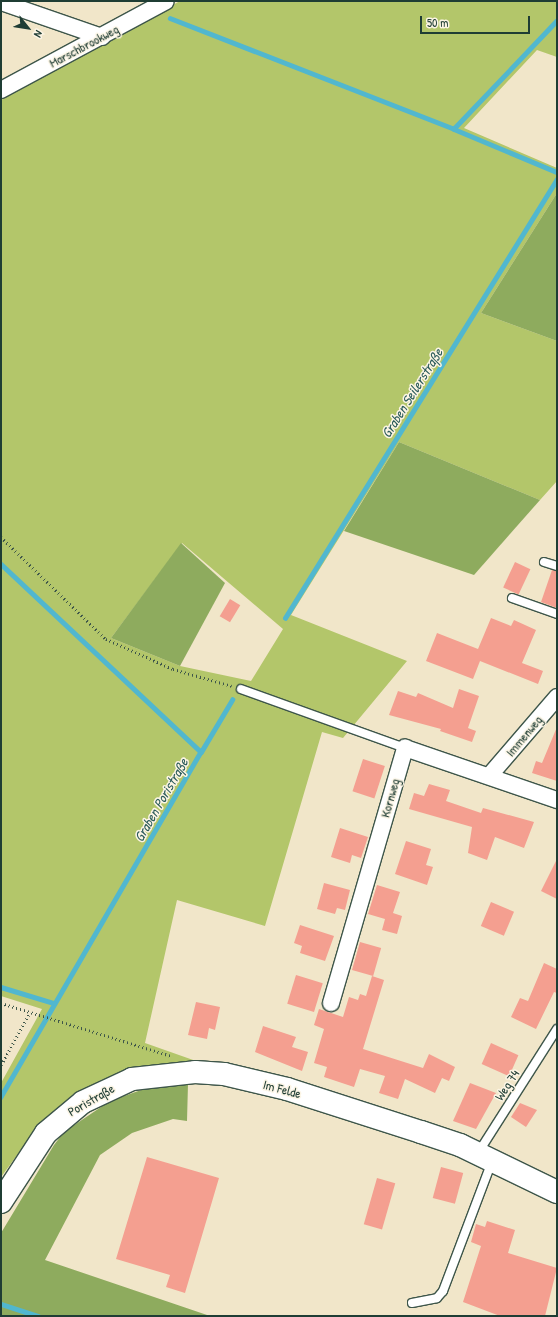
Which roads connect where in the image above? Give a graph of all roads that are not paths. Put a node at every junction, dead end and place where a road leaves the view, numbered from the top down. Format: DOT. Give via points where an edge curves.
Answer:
graph roads {
  1 [pos="166,1"];
  2 [pos="1,2"];
  3 [pos="102,37"];
  4 [pos="1,90"];
  5 [pos="544,562"];
  6 [pos="557,566"];
  7 [pos="512,598"];
  8 [pos="557,614"];
  9 [pos="241,689"];
  10 [pos="557,697"];
  11 [pos="405,748"];
  12 [pos="490,775"];
  13 [pos="557,800"];
  14 [pos="331,1002"];
  15 [pos="557,1029"];
  16 [pos="224,1074"];
  17 [pos="485,1157"];
  18 [pos="557,1192"];
  19 [pos="1,1202"];
  20 [pos="412,1303"];
  1 -- 3 [label="street, Marschbrookweg"];
  2 -- 3 [label="street"];
  3 -- 4 [label="street, Marschbrookweg"];
  5 -- 6 [label="lane"];
  7 -- 8 [label="lane"];
  9 -- 11 [label="lane"];
  10 -- 12 [label="street, Immenweg"];
  11 -- 12 [label="street"];
  11 -- 14 [label="street, Kornweg"];
  12 -- 13 [label="street"];
  15 -- 17 [label="lane, Weg 74"];
  16 -- 17 [label="main road, Im Felde" via="295,1092"];
  16 -- 19 [label="main road, Poristraße" via="195,1072 132,1079 83,1102 46,1133"];
  17 -- 18 [label="main road, Im Felde"];
  17 -- 20 [label="lane, Weg 74" via="443,1291 437,1298"];
}
